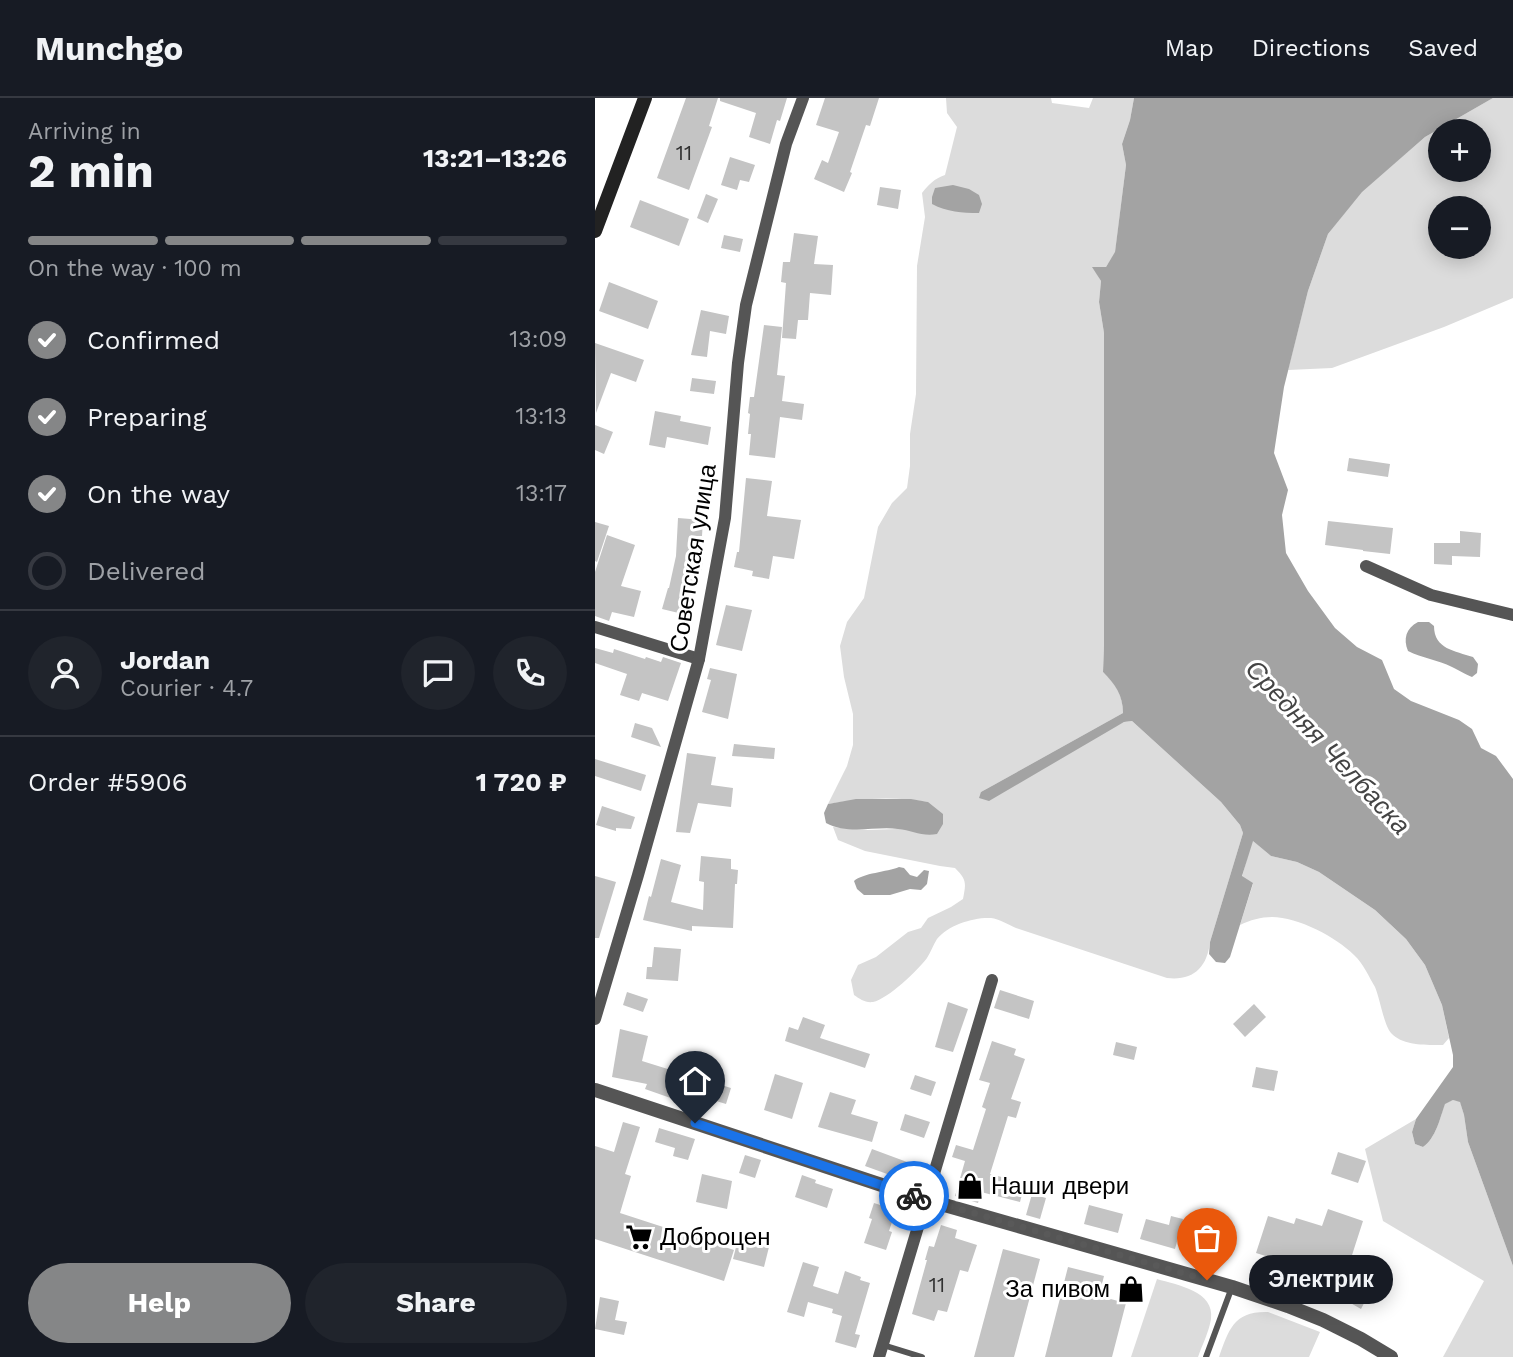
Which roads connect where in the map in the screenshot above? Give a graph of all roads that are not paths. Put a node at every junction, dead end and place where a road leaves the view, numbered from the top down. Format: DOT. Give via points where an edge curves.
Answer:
graph roads {
  1 [pos="645,98"];
  2 [pos="803,98"];
  3 [pos="596,224"];
  4 [pos="1366,566"];
  5 [pos="1513,615"];
  6 [pos="595,627"];
  7 [pos="699,659"];
  8 [pos="992,981"];
  9 [pos="595,1019"];
  10 [pos="595,1090"];
  11 [pos="927,1200"];
  12 [pos="1232,1287"];
  13 [pos="881,1351"];
  14 [pos="922,1357"];
  15 [pos="1206,1357"];
  16 [pos="1391,1357"];
  1 -- 3 [label="main road"];
  2 -- 7 [label="street, Советская улица" via="786,144 746,305 725,518"];
  4 -- 5 [label="street" via="1431,595"];
  6 -- 7 [label="street"];
  7 -- 9 [label="street, Советская улица"];
  8 -- 11 [label="street"];
  10 -- 11 [label="street"];
  11 -- 12 [label="street"];
  11 -- 13 [label="street"];
  12 -- 15 [label="lane"];
  12 -- 16 [label="street" via="1324,1320"];
  13 -- 14 [label="lane"];
}
